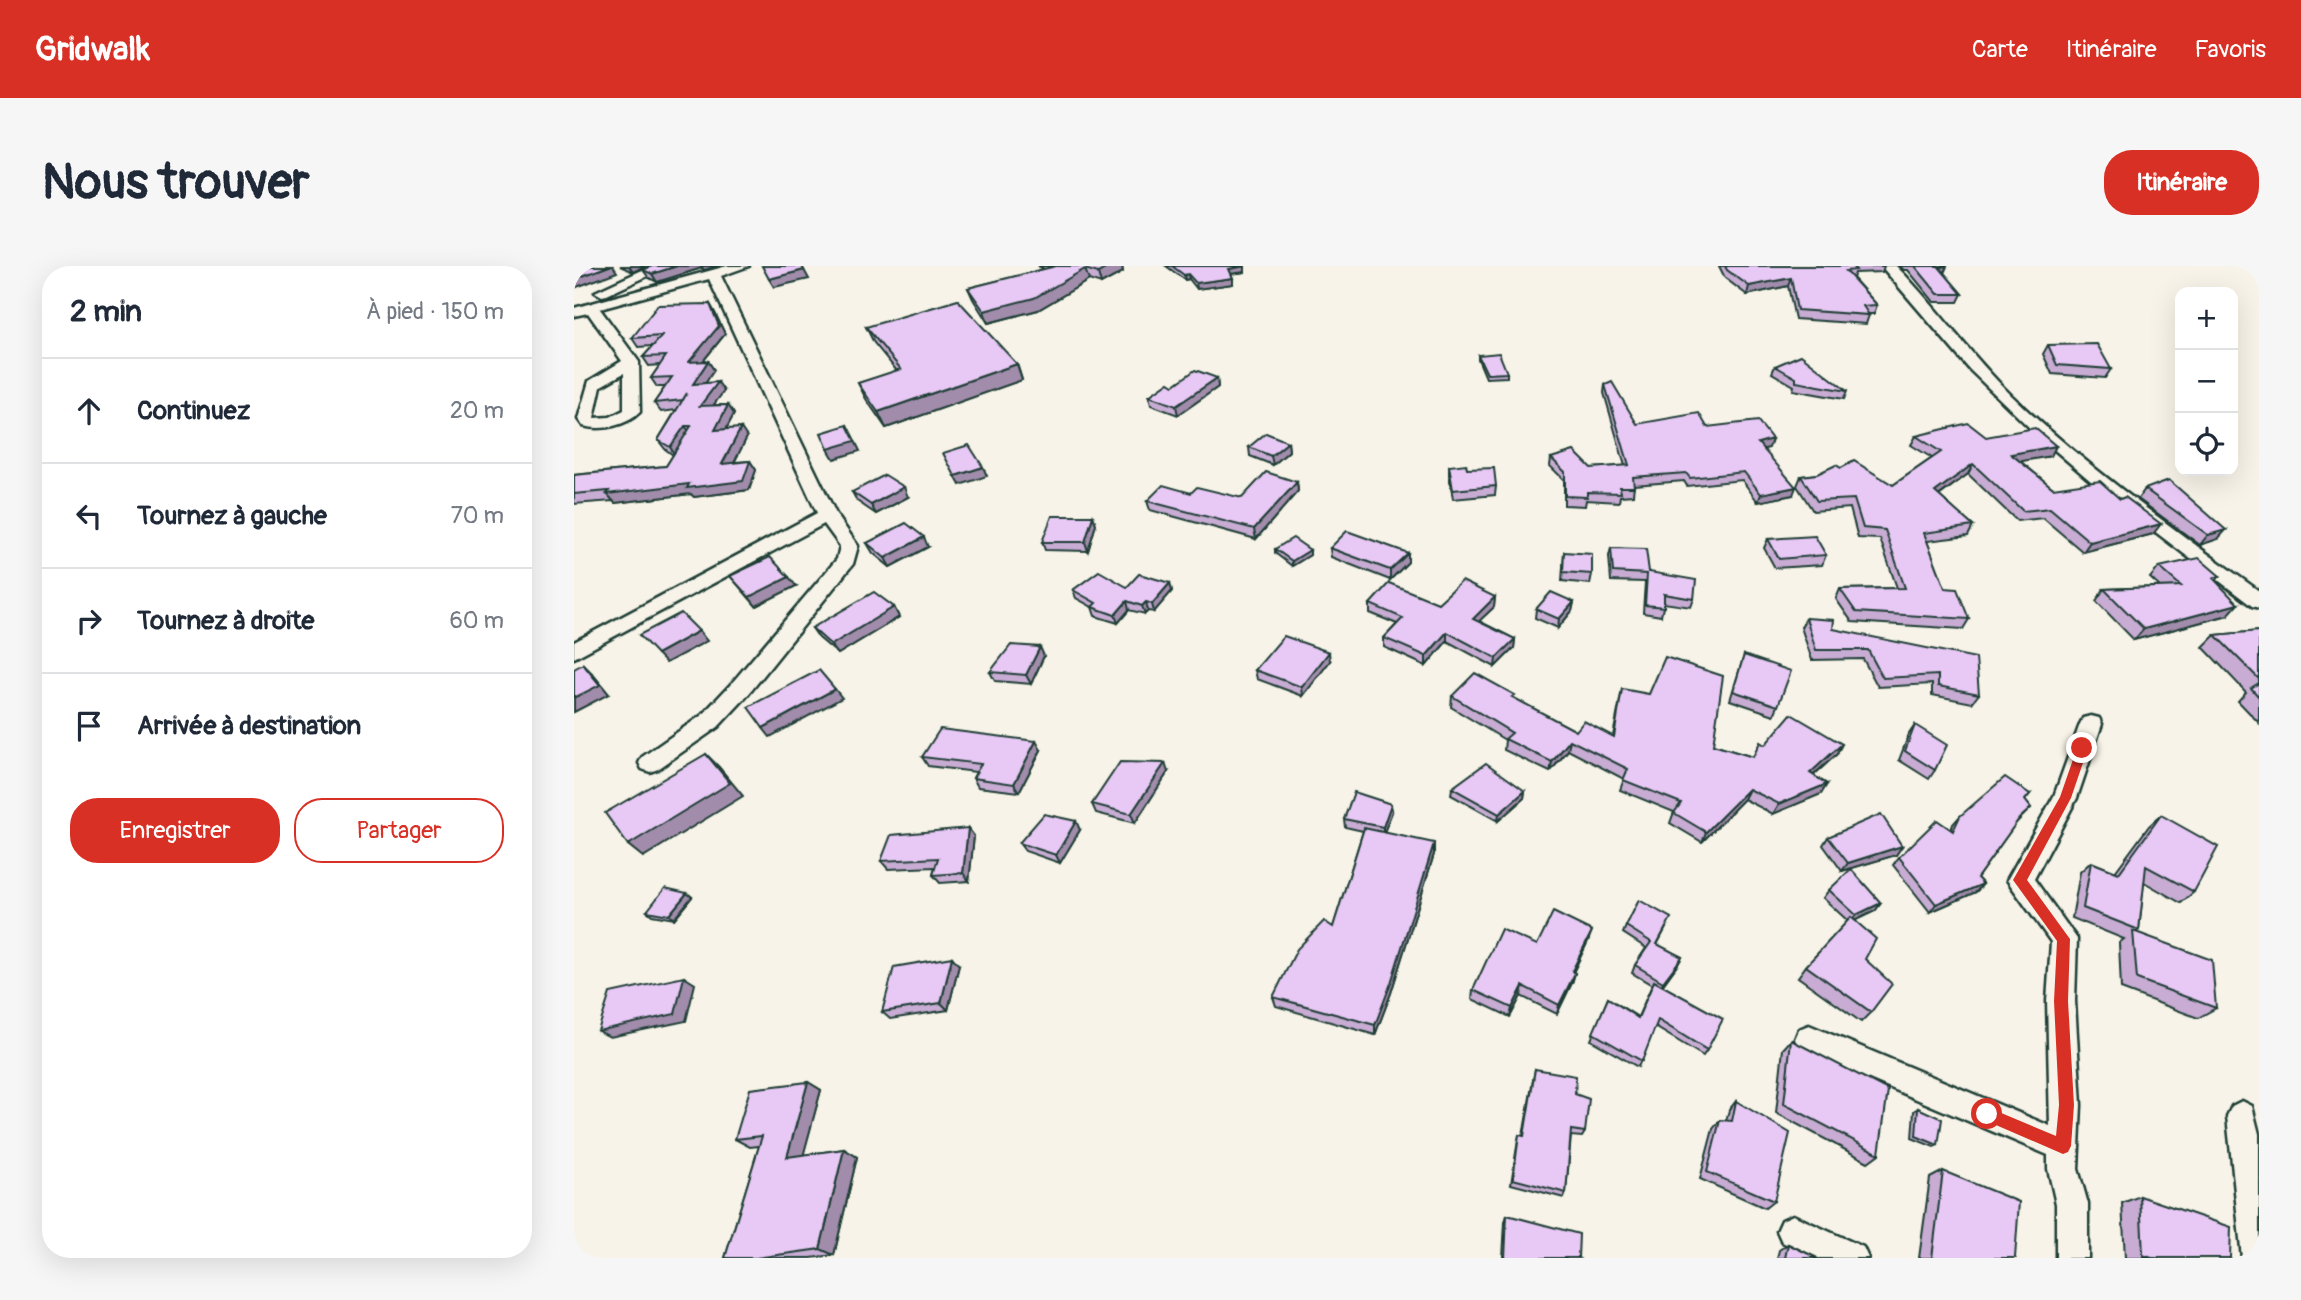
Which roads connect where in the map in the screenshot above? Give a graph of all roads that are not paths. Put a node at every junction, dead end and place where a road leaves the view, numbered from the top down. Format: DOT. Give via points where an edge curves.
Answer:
graph roads {
  1 [pos="662,266"];
  2 [pos="742,266"];
  3 [pos="1888,266"];
  4 [pos="713,274"];
  5 [pos="574,306"];
  6 [pos="591,307"];
  7 [pos="574,312"];
  8 [pos="631,362"];
  9 [pos="827,515"];
  10 [pos="2259,601"];
  11 [pos="574,651"];
  12 [pos="2091,724"];
  13 [pos="650,763"];
  14 [pos="1809,1039"];
  15 [pos="2242,1116"];
  16 [pos="2063,1146"];
  17 [pos="1793,1231"];
  18 [pos="1852,1258"];
  19 [pos="2072,1258"];
  20 [pos="2258,1258"];
  1 -- 5 [label="street"];
  2 -- 4 [label="street"];
  3 -- 10 [label="street" via="1974,367 2016,407 2123,500"];
  4 -- 6 [label="street"];
  4 -- 9 [label="street"];
  6 -- 7 [label="street"];
  6 -- 8 [label="street"];
  9 -- 11 [label="street"];
  9 -- 13 [label="street" via="849,547 846,560 710,721"];
  12 -- 16 [label="street" via="2065,798 2020,880 2064,939"];
  14 -- 16 [label="street"];
  15 -- 20 [label="street"];
  16 -- 19 [label="street" via="2063,1169 2072,1204"];
  17 -- 18 [label="street"];
}
